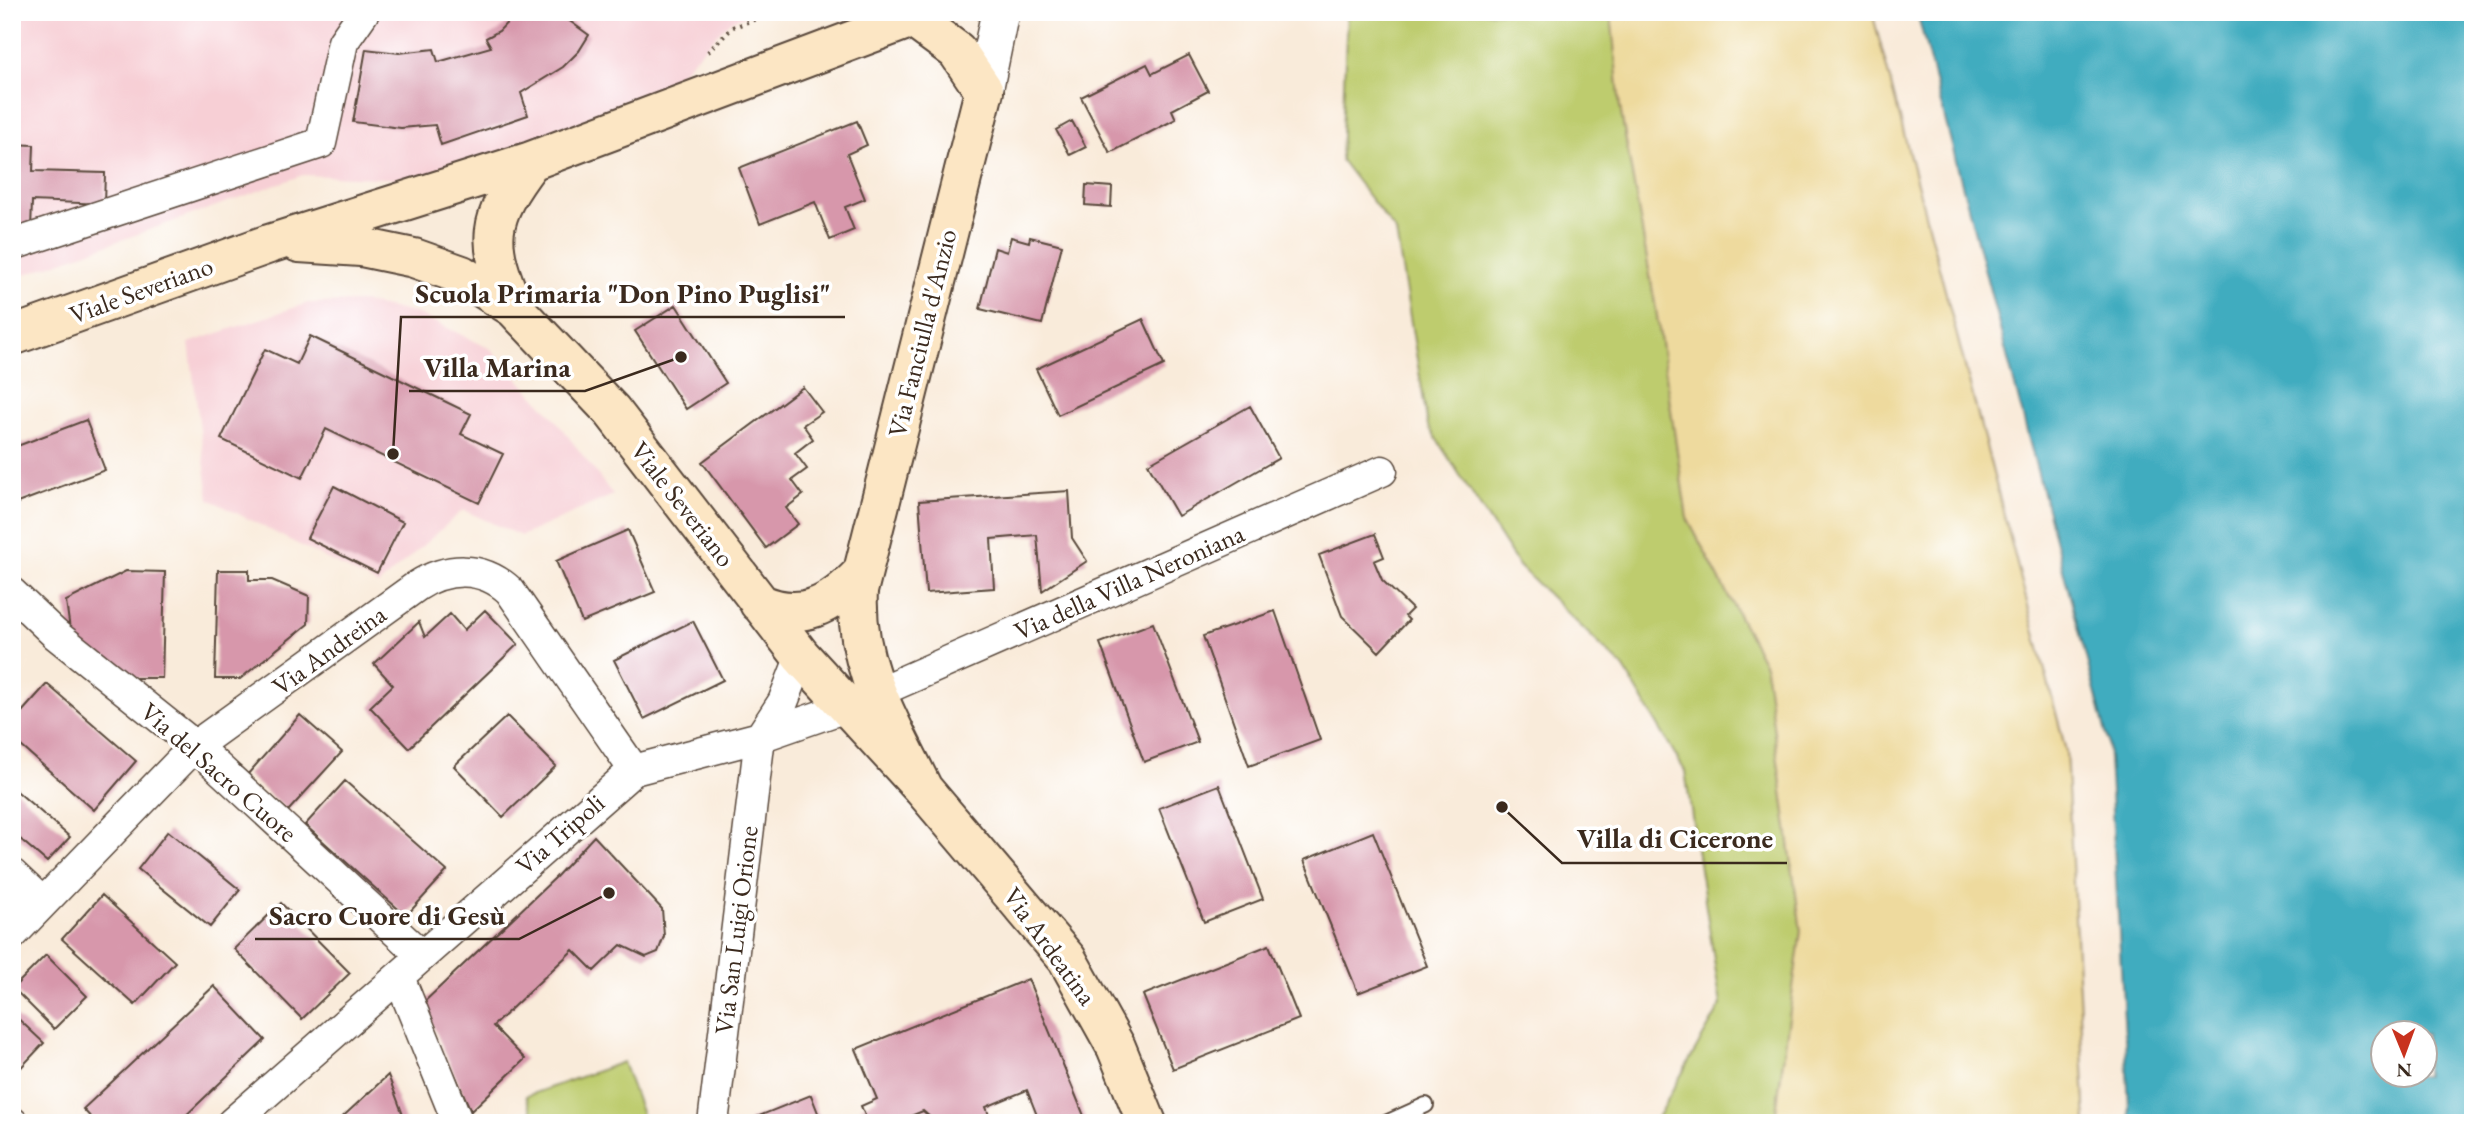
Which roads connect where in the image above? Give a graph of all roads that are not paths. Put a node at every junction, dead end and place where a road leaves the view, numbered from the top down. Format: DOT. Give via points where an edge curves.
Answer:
graph roads {
  1 [pos="363,12"];
  2 [pos="1000,12"];
  3 [pos="919,15"];
  4 [pos="984,91"];
  5 [pos="531,161"];
  6 [pos="269,243"];
  7 [pos="12,245"];
  8 [pos="514,308"];
  9 [pos="12,336"];
  10 [pos="1382,471"];
  11 [pos="860,575"];
  12 [pos="12,593"];
  13 [pos="759,603"];
  14 [pos="801,656"];
  15 [pos="861,700"];
  16 [pos="760,737"];
  17 [pos="195,746"];
  18 [pos="634,770"];
  19 [pos="12,874"];
  20 [pos="43,903"];
  21 [pos="12,935"];
  22 [pos="421,955"];
  23 [pos="399,977"];
  24 [pos="1426,1105"];
  25 [pos="232,1123"];
  26 [pos="458,1123"];
  27 [pos="713,1123"];
  28 [pos="1147,1123"];
  29 [pos="1386,1123"];
  1 -- 7 [label="street" via="344,41 321,143"];
  2 -- 4 [label="street, Via Fanciulla d'Anzio"];
  3 -- 4 [label="main road" via="957,51"];
  3 -- 5 [label="main road, Viale Severiano"];
  4 -- 11 [label="main road, Via Fanciulla d'Anzio"];
  5 -- 6 [label="main road, Viale Severiano"];
  5 -- 8 [label="main road, Viale Severiano" via="504,200 493,234 497,268"];
  6 -- 8 [label="main road, Viale Severiano" via="361,247 414,258 462,275"];
  6 -- 9 [label="main road, Viale Severiano"];
  8 -- 13 [label="main road, Viale Severiano" via="612,411"];
  10 -- 15 [label="street, Via della Villa Neroniana"];
  11 -- 13 [label="main road" via="842,593 813,610 780,611"];
  11 -- 15 [label="main road, Via Fanciulla d'Anzio"];
  12 -- 17 [label="street, Via del Sacro Cuore" via="55,634"];
  13 -- 14 [label="main road, Viale Severiano"];
  14 -- 15 [label="main road, Viale Severiano"];
  14 -- 16 [label="street" via="783,702"];
  15 -- 16 [label="street, Via Tripoli"];
  15 -- 28 [label="main road, Via Ardeatina" via="923,789 1067,959 1116,1047"];
  16 -- 18 [label="street, Via Tripoli"];
  16 -- 27 [label="street, Via San Luigi Orione"];
  17 -- 18 [label="street, Via Andreina" via="417,586 460,571 494,579 510,591"];
  17 -- 20 [label="street, Via Andreina"];
  17 -- 22 [label="street, Via del Sacro Cuore"];
  18 -- 22 [label="street, Via Tripoli"];
  19 -- 20 [label="street"];
  20 -- 21 [label="street, Via Andreina"];
  22 -- 23 [label="street, Via Tripoli"];
  23 -- 25 [label="street, Via Tripoli"];
  23 -- 26 [label="street"];
  24 -- 29 [label="lane"];
}
